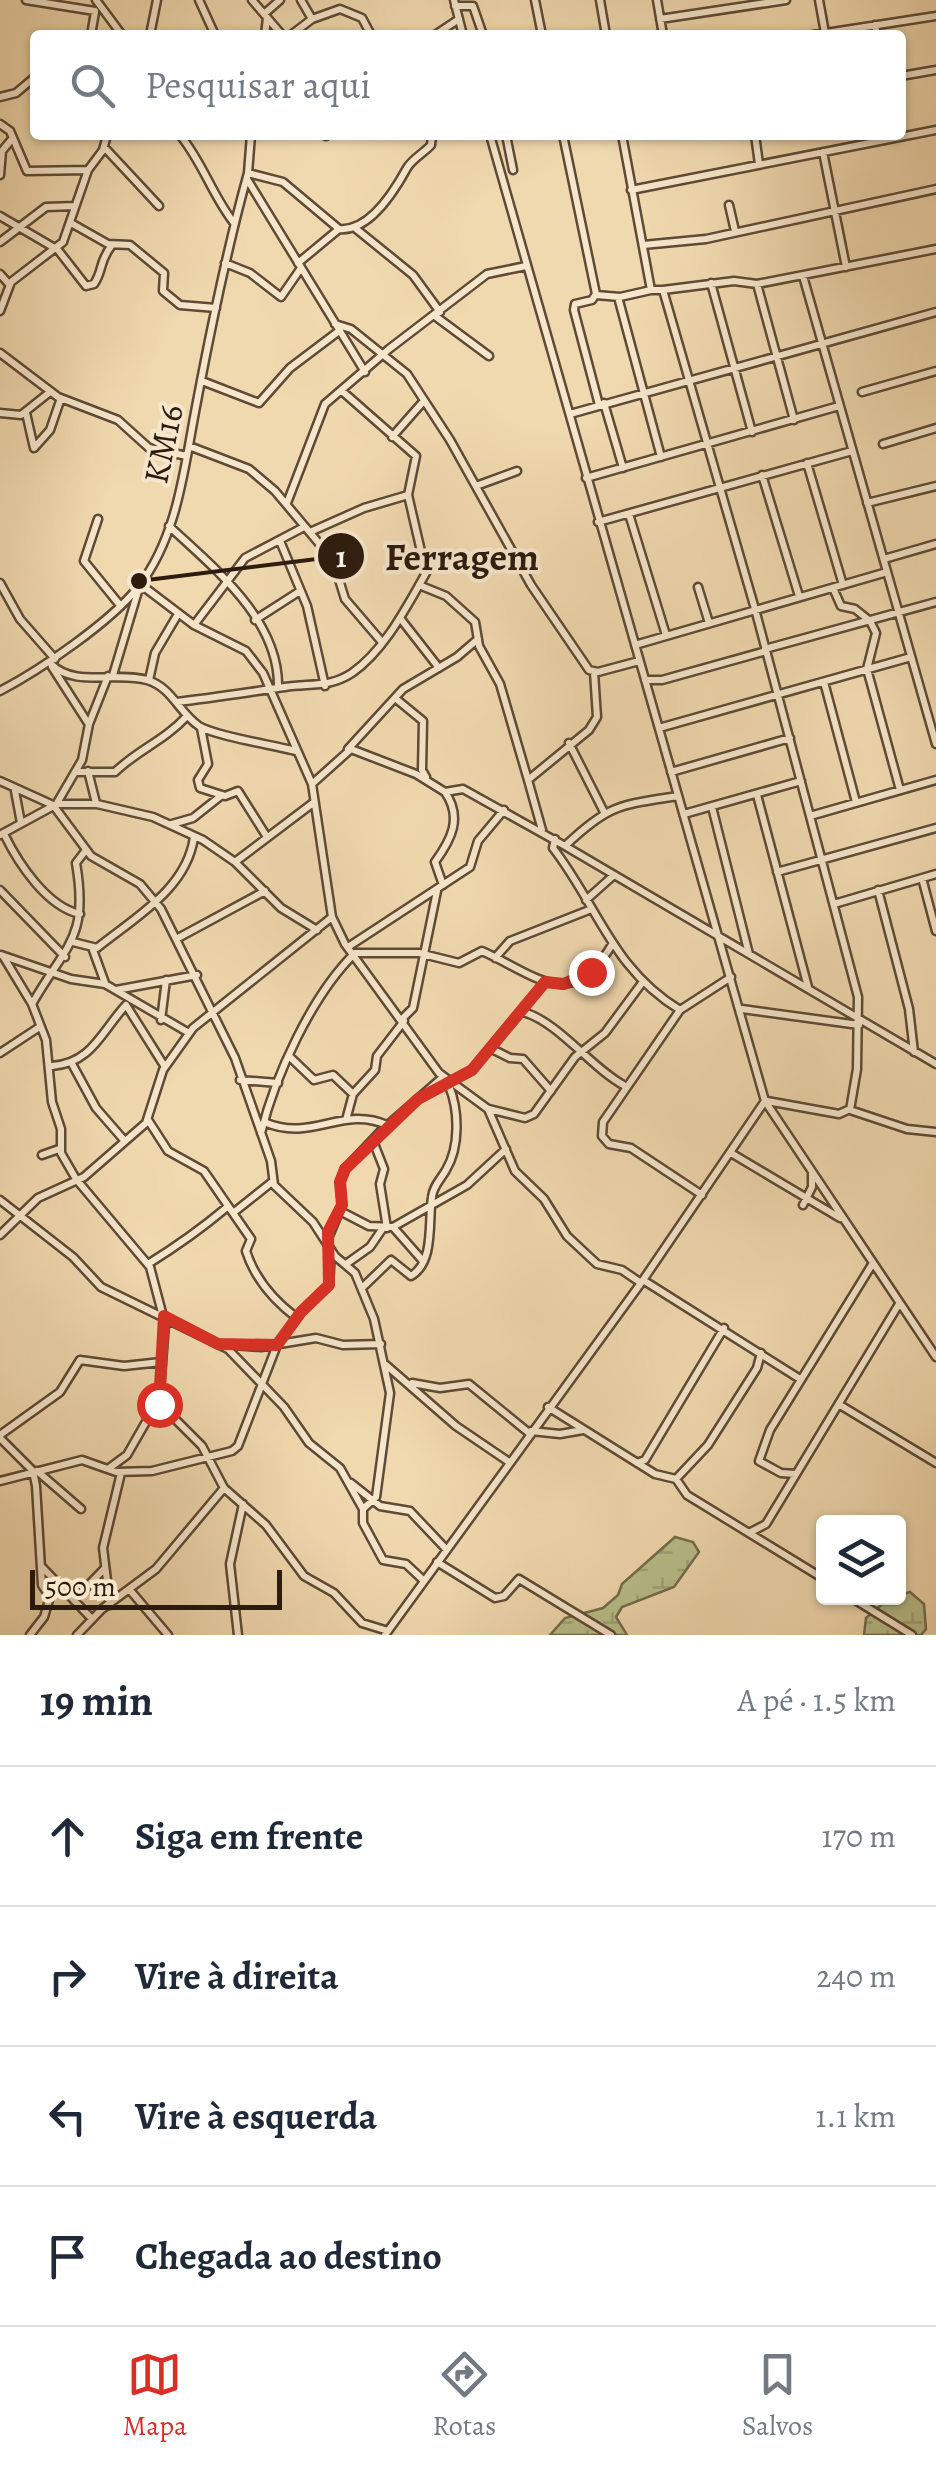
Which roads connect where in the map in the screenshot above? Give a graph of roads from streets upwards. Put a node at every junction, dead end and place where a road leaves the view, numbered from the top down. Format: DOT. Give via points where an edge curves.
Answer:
graph roads {
  1 [pos="26,0"];
  2 [pos="157,0"];
  3 [pos="199,0"];
  4 [pos="252,0"];
  5 [pos="280,0"];
  6 [pos="301,0"];
  7 [pos="534,0"];
  8 [pos="600,0"];
  9 [pos="657,0"];
  10 [pos="786,0"];
  11 [pos="820,0"];
  12 [pos="455,3"];
  13 [pos="97,5"];
  14 [pos="266,15"];
  15 [pos="936,16"];
  16 [pos="459,18"];
  17 [pos="312,19"];
  18 [pos="660,20"];
  19 [pos="875,25"];
  20 [pos="91,30"];
  21 [pos="118,30"];
  22 [pos="151,30"];
  23 [pos="213,30"];
  24 [pos="265,30"];
  25 [pos="278,30"];
  26 [pos="298,30"];
  27 [pos="368,30"];
  28 [pos="442,30"];
  29 [pos="463,30"];
  30 [pos="481,30"];
  31 [pos="541,30"];
  32 [pos="605,30"];
  33 [pos="662,30"];
  34 [pos="825,30"];
  35 [pos="844,30"];
  36 [pos="876,30"];
  37 [pos="936,70"];
  38 [pos="906,75"];
  39 [pos="30,81"];
  40 [pos="0,97"];
  41 [pos="0,124"];
  42 [pos="936,130"];
  43 [pos="906,134"];
  44 [pos="12,139"];
  45 [pos="106,140"];
  46 [pos="184,140"];
  47 [pos="250,140"];
  48 [pos="432,140"];
  49 [pos="492,140"];
  50 [pos="507,140"];
  51 [pos="564,140"];
  52 [pos="623,140"];
  53 [pos="756,140"];
  54 [pos="876,140"];
  55 [pos="104,147"];
  56 [pos="510,152"];
  57 [pos="823,152"];
  58 [pos="496,154"];
  59 [pos="759,164"];
  60 [pos="88,170"];
  61 [pos="513,170"];
  62 [pos="0,175"];
  63 [pos="247,175"];
  64 [pos="936,189"];
  65 [pos="631,190"];
  66 [pos="729,205"];
  67 [pos="74,206"];
  68 [pos="159,206"];
  69 [pos="834,212"];
  70 [pos="0,216"];
  71 [pos="71,223"];
  72 [pos="235,224"];
  73 [pos="18,226"];
  74 [pos="355,228"];
  75 [pos="339,229"];
  76 [pos="734,231"];
  77 [pos="0,242"];
  78 [pos="112,245"];
  79 [pos="643,246"];
  80 [pos="936,249"];
  81 [pos="58,250"];
  82 [pos="226,263"];
  83 [pos="300,266"];
  84 [pos="526,266"];
  85 [pos="846,267"];
  86 [pos="0,274"];
  87 [pos="803,276"];
  88 [pos="711,283"];
  89 [pos="10,284"];
  90 [pos="757,284"];
  91 [pos="651,290"];
  92 [pos="663,290"];
  93 [pos="596,295"];
  94 [pos="618,297"];
  95 [pos="216,308"];
  96 [pos="0,312"];
  97 [pos="936,312"];
  98 [pos="438,314"];
  99 [pos="337,328"];
  100 [pos="822,344"];
  101 [pos="0,352"];
  102 [pos="386,352"];
  103 [pos="489,356"];
  104 [pos="778,356"];
  105 [pos="733,368"];
  106 [pos="936,370"];
  107 [pos="365,372"];
  108 [pos="202,382"];
  109 [pos="688,382"];
  110 [pos="342,391"];
  111 [pos="50,392"];
  112 [pos="862,392"];
  113 [pos="644,393"];
  114 [pos="62,398"];
  115 [pos="422,403"];
  116 [pos="601,404"];
  117 [pos="839,406"];
  118 [pos="0,413"];
  119 [pos="26,413"];
  120 [pos="570,414"];
  121 [pos="794,420"];
  122 [pos="936,428"];
  123 [pos="752,432"];
  124 [pos="392,437"];
  125 [pos="706,444"];
  126 [pos="883,444"];
  127 [pos="189,446"];
  128 [pos="852,451"];
  129 [pos="187,456"];
  130 [pos="661,457"];
  131 [pos="807,463"];
  132 [pos="623,468"];
  133 [pos="517,471"];
  134 [pos="762,475"];
  135 [pos="586,478"];
  136 [pos="476,486"];
  137 [pos="936,486"];
  138 [pos="719,488"];
  139 [pos="408,495"];
  140 [pos="867,503"];
  141 [pos="287,504"];
  142 [pos="629,514"];
  143 [pos="98,520"];
  144 [pos="598,522"];
  145 [pos="169,526"];
  146 [pos="307,530"];
  147 [pos="280,541"];
  148 [pos="936,544"];
  149 [pos="884,559"];
  150 [pos="887,572"];
  151 [pos="228,582"];
  152 [pos="0,583"];
  153 [pos="139,585"];
  154 [pos="419,585"];
  155 [pos="843,585"];
  156 [pos="698,587"];
  157 [pos="833,588"];
  158 [pos="300,591"];
  159 [pos="799,596"];
  160 [pos="936,602"];
  161 [pos="119,604"];
  162 [pos="755,609"];
  163 [pos="899,613"];
  164 [pos="178,614"];
  165 [pos="400,618"];
  166 [pos="255,620"];
  167 [pos="870,621"];
  168 [pos="708,623"];
  169 [pos="194,624"];
  170 [pos="666,635"];
  171 [pos="478,638"];
  172 [pos="381,642"];
  173 [pos="635,644"];
  174 [pos="766,650"];
  175 [pos="911,657"];
  176 [pos="639,662"];
  177 [pos="53,663"];
  178 [pos="440,668"];
  179 [pos="867,669"];
  180 [pos="594,672"];
  181 [pos="110,676"];
  182 [pos="149,680"];
  183 [pos="645,680"];
  184 [pos="824,682"];
  185 [pos="325,686"];
  186 [pos="275,689"];
  187 [pos="0,691"];
  188 [pos="778,694"];
  189 [pos="395,698"];
  190 [pos="176,702"];
  191 [pos="188,716"];
  192 [pos="89,724"];
  193 [pos="200,727"];
  194 [pos="659,728"];
  195 [pos="790,738"];
  196 [pos="569,743"];
  197 [pos="936,744"];
  198 [pos="348,749"];
  199 [pos="297,751"];
  200 [pos="88,771"];
  201 [pos="672,772"];
  202 [pos="74,773"];
  203 [pos="0,780"];
  204 [pos="528,780"];
  205 [pos="936,780"];
  206 [pos="801,781"];
  207 [pos="430,782"];
  208 [pos="312,784"];
  209 [pos="900,790"];
  210 [pos="15,791"];
  211 [pos="445,792"];
  212 [pos="222,795"];
  213 [pos="756,795"];
  214 [pos="678,796"];
  215 [pos="856,802"];
  216 [pos="313,803"];
  217 [pos="55,804"];
  218 [pos="97,804"];
  219 [pos="712,808"];
  220 [pos="504,810"];
  221 [pos="604,812"];
  222 [pos="684,814"];
  223 [pos="810,816"];
  224 [pos="22,823"];
  225 [pos="169,824"];
  226 [pos="936,828"];
  227 [pos="542,830"];
  228 [pos="2,834"];
  229 [pos="194,837"];
  230 [pos="266,837"];
  231 [pos="555,839"];
  232 [pos="566,846"];
  233 [pos="86,850"];
  234 [pos="822,860"];
  235 [pos="235,862"];
  236 [pos="778,872"];
  237 [pos="936,874"];
  238 [pos="614,875"];
  239 [pos="922,878"];
  240 [pos="440,888"];
  241 [pos="0,890"];
  242 [pos="878,890"];
  243 [pos="265,891"];
  244 [pos="586,900"];
  245 [pos="156,902"];
  246 [pos="834,904"];
  247 [pos="590,910"];
  248 [pos="80,914"];
  249 [pos="332,917"];
  250 [pos="317,930"];
  251 [pos="936,932"];
  252 [pos="178,938"];
  253 [pos="721,940"];
  254 [pos="74,942"];
  255 [pos="613,943"];
  256 [pos="93,950"];
  257 [pos="351,950"];
  258 [pos="426,954"];
  259 [pos="2,955"];
  260 [pos="749,955"];
  261 [pos="64,957"];
  262 [pos="496,958"];
  263 [pos="50,972"];
  264 [pos="196,975"];
  265 [pos="731,976"];
  266 [pos="166,980"];
  267 [pos="545,982"];
  268 [pos="642,983"];
  269 [pos="105,984"];
  270 [pos="808,989"];
  271 [pos="116,990"];
  272 [pos="128,1001"];
  273 [pos="32,1004"];
  274 [pos="742,1009"];
  275 [pos="680,1010"];
  276 [pos="521,1012"];
  277 [pos="214,1013"];
  278 [pos="161,1020"];
  279 [pos="859,1020"];
  280 [pos="403,1021"];
  281 [pos="38,1028"];
  282 [pos="190,1033"];
  283 [pos="490,1048"];
  284 [pos="580,1050"];
  285 [pos="0,1052"];
  286 [pos="914,1052"];
  287 [pos="290,1057"];
  288 [pos="70,1062"];
  289 [pos="936,1064"];
  290 [pos="52,1066"];
  291 [pos="164,1067"];
  292 [pos="240,1080"];
  293 [pos="447,1082"];
  294 [pos="278,1084"];
  295 [pos="625,1086"];
  296 [pos="551,1091"];
  297 [pos="353,1094"];
  298 [pos="766,1101"];
  299 [pos="488,1109"];
  300 [pos="850,1109"];
  301 [pos="148,1120"];
  302 [pos="346,1120"];
  303 [pos="264,1122"];
  304 [pos="387,1125"];
  305 [pos="936,1132"];
  306 [pos="260,1134"];
  307 [pos="123,1139"];
  308 [pos="372,1140"];
  309 [pos="59,1149"];
  310 [pos="506,1149"];
  311 [pos="732,1153"];
  312 [pos="42,1155"];
  313 [pos="812,1174"];
  314 [pos="76,1179"];
  315 [pos="272,1182"];
  316 [pos="702,1195"];
  317 [pos="0,1200"];
  318 [pos="805,1202"];
  319 [pos="432,1204"];
  320 [pos="229,1210"];
  321 [pos="340,1211"];
  322 [pos="17,1215"];
  323 [pos="841,1218"];
  324 [pos="388,1228"];
  325 [pos="0,1235"];
  326 [pos="327,1241"];
  327 [pos="331,1251"];
  328 [pos="424,1261"];
  329 [pos="872,1263"];
  330 [pos="148,1264"];
  331 [pos="346,1264"];
  332 [pos="642,1281"];
  333 [pos="363,1288"];
  334 [pos="900,1304"];
  335 [pos="164,1316"];
  336 [pos="297,1318"];
  337 [pos="724,1328"];
  338 [pos="924,1338"];
  339 [pos="936,1341"];
  340 [pos="218,1344"];
  341 [pos="381,1344"];
  342 [pos="277,1345"];
  343 [pos="761,1352"];
  344 [pos="936,1357"];
  345 [pos="160,1362"];
  346 [pos="386,1365"];
  347 [pos="800,1379"];
  348 [pos="410,1383"];
  349 [pos="260,1384"];
  350 [pos="158,1400"];
  351 [pos="840,1405"];
  352 [pos="548,1406"];
  353 [pos="584,1430"];
  354 [pos="530,1432"];
  355 [pos="0,1437"];
  356 [pos="209,1459"];
  357 [pos="509,1462"];
  358 [pos="643,1463"];
  359 [pos="936,1463"];
  360 [pos="34,1470"];
  361 [pos="108,1470"];
  362 [pos="121,1473"];
  363 [pos="797,1474"];
  364 [pos="676,1480"];
  365 [pos="0,1481"];
  366 [pos="350,1482"];
  367 [pos="224,1488"];
  368 [pos="374,1501"];
  369 [pos="243,1504"];
  370 [pos="363,1508"];
  371 [pos="81,1509"];
  372 [pos="750,1533"];
  373 [pos="446,1549"];
  374 [pos="437,1562"];
  375 [pos="42,1567"];
  376 [pos="105,1568"];
  377 [pos="816,1575"];
  378 [pos="422,1579"];
  379 [pos="129,1589"];
  380 [pos="76,1598"];
  381 [pos="110,1605"];
  382 [pos="863,1605"];
  383 [pos="92,1619"];
  384 [pos="386,1633"];
  385 [pos="30,1635"];
  386 [pos="77,1635"];
  387 [pos="168,1635"];
  388 [pos="238,1635"];
  389 [pos="611,1635"];
  390 [pos="912,1635"];
  1 -- 13 [label="street"];
  2 -- 22 [label="street"];
  3 -- 23 [label="street"];
  4 -- 14 [label="street"];
  5 -- 14 [label="street"];
  6 -- 17 [label="street"];
  7 -- 31 [label="street"];
  8 -- 32 [label="street"];
  9 -- 18 [label="street"];
  10 -- 18 [label="street"];
  11 -- 34 [label="street"];
  12 -- 16 [label="street"];
  12 -- 30 [label="street" via="473,6"];
  13 -- 20 [label="street"];
  13 -- 21 [label="street"];
  14 -- 24 [label="street"];
  14 -- 25 [label="street"];
  15 -- 19 [label="street"];
  16 -- 28 [label="street"];
  16 -- 29 [label="street"];
  17 -- 26 [label="street"];
  17 -- 27 [label="street" via="340,9 362,18"];
  18 -- 33 [label="street"];
  19 -- 35 [label="street"];
  19 -- 36 [label="street"];
  37 -- 38 [label="street"];
  39 -- 40 [label="street"];
  41 -- 44 [label="street"];
  42 -- 43 [label="street"];
  44 -- 60 [label="street" via="26,171"];
  44 -- 62 [label="street" via="2,151"];
  45 -- 55 [label="street"];
  46 -- 72 [label="street"];
  47 -- 63 [label="street, KM16"];
  48 -- 74 [label="street" via="402,186"];
  49 -- 58 [label="street"];
  50 -- 56 [label="street"];
  51 -- 93 [label="street"];
  52 -- 65 [label="street"];
  53 -- 59 [label="street"];
  54 -- 57 [label="street"];
  55 -- 60 [label="street"];
  55 -- 68 [label="street"];
  56 -- 58 [label="street"];
  56 -- 61 [label="street"];
  57 -- 59 [label="street"];
  57 -- 69 [label="street"];
  58 -- 84 [label="street"];
  59 -- 65 [label="street"];
  60 -- 67 [label="street"];
  63 -- 72 [label="street, KM16"];
  63 -- 75 [label="street" via="283,182"];
  63 -- 83 [label="street"];
  64 -- 69 [label="street"];
  65 -- 79 [label="street"];
  66 -- 76 [label="street"];
  67 -- 71 [label="street"];
  67 -- 73 [label="street" via="49,206"];
  69 -- 76 [label="street"];
  69 -- 85 [label="street"];
  70 -- 73 [label="street"];
  71 -- 78 [label="street"];
  71 -- 81 [label="street"];
  72 -- 82 [label="street, KM16"];
  73 -- 77 [label="street"];
  73 -- 81 [label="street"];
  74 -- 75 [label="street"];
  74 -- 98 [label="street" via="413,274"];
  75 -- 83 [label="street"];
  76 -- 79 [label="street"];
  78 -- 81 [label="street" via="90,286"];
  78 -- 95 [label="street" via="130,244 156,264 165,276 163,291 180,305"];
  79 -- 91 [label="street"];
  80 -- 85 [label="street"];
  81 -- 89 [label="street"];
  82 -- 83 [label="street" via="281,297"];
  82 -- 95 [label="street, KM16"];
  83 -- 99 [label="street"];
  84 -- 98 [label="street" via="490,272"];
  84 -- 120 [label="street"];
  85 -- 87 [label="street"];
  86 -- 89 [label="street"];
  87 -- 90 [label="street"];
  87 -- 100 [label="street"];
  88 -- 90 [label="street"];
  88 -- 92 [label="street"];
  88 -- 105 [label="street"];
  89 -- 96 [label="street"];
  90 -- 104 [label="street"];
  91 -- 92 [label="street"];
  91 -- 94 [label="street"];
  92 -- 109 [label="street"];
  93 -- 94 [label="street"];
  93 -- 116 [label="street" via="574,310"];
  94 -- 113 [label="street"];
  95 -- 108 [label="street, KM16"];
  97 -- 100 [label="street"];
  98 -- 102 [label="street"];
  98 -- 103 [label="street"];
  99 -- 102 [label="street" via="351,329"];
  99 -- 107 [label="street"];
  99 -- 108 [label="street" via="259,403"];
  100 -- 104 [label="street"];
  100 -- 117 [label="street"];
  101 -- 111 [label="street"];
  102 -- 107 [label="street"];
  102 -- 115 [label="street"];
  104 -- 105 [label="street"];
  104 -- 121 [label="street"];
  105 -- 109 [label="street"];
  105 -- 123 [label="street"];
  106 -- 112 [label="street"];
  107 -- 110 [label="street"];
  108 -- 127 [label="street, KM16"];
  109 -- 113 [label="street"];
  109 -- 125 [label="street"];
  110 -- 124 [label="street"];
  110 -- 141 [label="street" via="320,411"];
  111 -- 114 [label="street"];
  111 -- 119 [label="street"];
  113 -- 116 [label="street"];
  113 -- 130 [label="street"];
  114 -- 119 [label="street" via="50,430 34,448"];
  114 -- 129 [label="street" via="109,414 149,448"];
  115 -- 124 [label="street"];
  115 -- 136 [label="street"];
  116 -- 120 [label="street"];
  116 -- 132 [label="street"];
  117 -- 121 [label="street"];
  117 -- 128 [label="street"];
  118 -- 119 [label="street"];
  120 -- 135 [label="street"];
  121 -- 123 [label="street"];
  122 -- 126 [label="street"];
  123 -- 125 [label="street"];
  124 -- 139 [label="street" via="417,458"];
  125 -- 130 [label="street"];
  125 -- 138 [label="street"];
  127 -- 129 [label="street, KM16"];
  127 -- 141 [label="street" via="249,469"];
  128 -- 131 [label="street"];
  128 -- 140 [label="street"];
  129 -- 145 [label="street, KM16"];
  130 -- 132 [label="street"];
  131 -- 134 [label="street"];
  131 -- 155 [label="street"];
  132 -- 135 [label="street"];
  133 -- 136 [label="street"];
  134 -- 138 [label="street"];
  134 -- 159 [label="street"];
  135 -- 144 [label="street"];
  136 -- 180 [label="street" via="531,584"];
  137 -- 140 [label="street"];
  138 -- 142 [label="street"];
  138 -- 162 [label="street"];
  139 -- 146 [label="street"];
  139 -- 154 [label="street" via="426,570"];
  140 -- 149 [label="street"];
  141 -- 146 [label="street"];
  142 -- 144 [label="street"];
  142 -- 170 [label="street"];
  143 -- 161 [label="street" via="84,564"];
  144 -- 173 [label="street"];
  145 -- 151 [label="street"];
  145 -- 153 [label="street, KM16"];
  146 -- 147 [label="street"];
  146 -- 172 [label="street" via="338,568 350,606"];
  147 -- 151 [label="street" via="245,558"];
  147 -- 158 [label="street"];
  148 -- 149 [label="street"];
  149 -- 150 [label="street"];
  150 -- 155 [label="street"];
  150 -- 163 [label="street"];
  151 -- 166 [label="street"];
  151 -- 169 [label="street"];
  152 -- 177 [label="street"];
  153 -- 161 [label="street, KM16"];
  153 -- 164 [label="street"];
  153 -- 181 [label="street"];
  154 -- 165 [label="street"];
  154 -- 171 [label="street" via="460,605 476,622"];
  155 -- 157 [label="street"];
  156 -- 168 [label="street"];
  157 -- 159 [label="street"];
  157 -- 167 [label="street" via="841,606"];
  158 -- 166 [label="street"];
  158 -- 185 [label="street"];
  159 -- 162 [label="street"];
  160 -- 163 [label="street"];
  161 -- 177 [label="street, KM16"];
  162 -- 168 [label="street"];
  162 -- 174 [label="street"];
  163 -- 167 [label="street"];
  163 -- 175 [label="street"];
  164 -- 169 [label="street"];
  164 -- 182 [label="street" via="155,653"];
  165 -- 172 [label="street"];
  165 -- 178 [label="street"];
  166 -- 186 [label="street" via="276,660"];
  167 -- 174 [label="street"];
  167 -- 179 [label="street" via="876,633"];
  168 -- 170 [label="street"];
  169 -- 186 [label="street" via="246,651"];
  170 -- 173 [label="street"];
  171 -- 178 [label="street"];
  171 -- 204 [label="street" via="500,684"];
  172 -- 185 [label="street" via="356,671"];
  173 -- 176 [label="street"];
  174 -- 183 [label="street"];
  174 -- 188 [label="street"];
  175 -- 179 [label="street"];
  175 -- 197 [label="street"];
  176 -- 180 [label="street"];
  176 -- 183 [label="street"];
  177 -- 181 [label="street" via="80,677"];
  177 -- 187 [label="street, KM16"];
  177 -- 192 [label="street"];
  178 -- 189 [label="street"];
  179 -- 184 [label="street"];
  179 -- 209 [label="street"];
  180 -- 196 [label="street" via="598,715"];
  181 -- 182 [label="street"];
  181 -- 192 [label="street"];
  182 -- 190 [label="street"];
  183 -- 194 [label="street"];
  184 -- 188 [label="street"];
  184 -- 215 [label="street"];
  185 -- 186 [label="street"];
  186 -- 190 [label="street"];
  186 -- 199 [label="street"];
  188 -- 194 [label="street"];
  188 -- 195 [label="street"];
  189 -- 198 [label="street"];
  189 -- 207 [label="street" via="424,721 422,770"];
  190 -- 191 [label="street"];
  191 -- 193 [label="street"];
  191 -- 200 [label="street" via="165,740 115,772"];
  192 -- 202 [label="street"];
  193 -- 199 [label="street"];
  193 -- 212 [label="street" via="208,764 198,783"];
  194 -- 201 [label="street"];
  195 -- 201 [label="street"];
  195 -- 206 [label="street"];
  196 -- 204 [label="street"];
  196 -- 221 [label="street"];
  198 -- 207 [label="street"];
  198 -- 208 [label="street"];
  199 -- 208 [label="street"];
  200 -- 202 [label="street"];
  200 -- 218 [label="street"];
  201 -- 214 [label="street"];
  202 -- 217 [label="street"];
  203 -- 210 [label="street"];
  204 -- 227 [label="street"];
  205 -- 209 [label="street"];
  206 -- 213 [label="street"];
  206 -- 223 [label="street"];
  207 -- 211 [label="street"];
  208 -- 216 [label="street"];
  209 -- 215 [label="street"];
  210 -- 217 [label="street"];
  210 -- 224 [label="street"];
  211 -- 220 [label="street" via="463,789"];
  211 -- 240 [label="street" via="455,820 453,836 435,862"];
  212 -- 225 [label="street" via="193,818"];
  212 -- 230 [label="street" via="242,794"];
  213 -- 219 [label="street"];
  213 -- 236 [label="street"];
  214 -- 221 [label="street"];
  214 -- 222 [label="street"];
  215 -- 223 [label="street"];
  216 -- 230 [label="street"];
  216 -- 249 [label="street"];
  217 -- 218 [label="street"];
  217 -- 224 [label="street"];
  217 -- 233 [label="street"];
  218 -- 225 [label="street"];
  219 -- 222 [label="street"];
  219 -- 260 [label="street"];
  220 -- 227 [label="street"];
  220 -- 240 [label="street" via="478,841 473,863"];
  221 -- 232 [label="street"];
  222 -- 253 [label="street"];
  223 -- 234 [label="street"];
  224 -- 228 [label="street"];
  225 -- 229 [label="street"];
  226 -- 234 [label="street"];
  227 -- 231 [label="street"];
  228 -- 248 [label="street" via="16,860 61,908"];
  229 -- 235 [label="street"];
  229 -- 245 [label="street" via="176,879"];
  230 -- 235 [label="street"];
  231 -- 232 [label="street"];
  231 -- 244 [label="street" via="552,846"];
  232 -- 238 [label="street"];
  233 -- 245 [label="street" via="135,880"];
  233 -- 248 [label="street" via="76,864"];
  234 -- 236 [label="street"];
  234 -- 246 [label="street"];
  235 -- 243 [label="street"];
  236 -- 270 [label="street"];
  237 -- 239 [label="street"];
  238 -- 244 [label="street"];
  238 -- 253 [label="street"];
  239 -- 242 [label="street"];
  239 -- 251 [label="street"];
  240 -- 257 [label="street"];
  240 -- 258 [label="street"];
  241 -- 261 [label="street"];
  242 -- 246 [label="street"];
  242 -- 286 [label="street"];
  243 -- 250 [label="street"];
  243 -- 252 [label="street"];
  244 -- 247 [label="street"];
  245 -- 252 [label="street"];
  245 -- 256 [label="street"];
  246 -- 279 [label="street"];
  247 -- 255 [label="street"];
  247 -- 262 [label="street" via="510,941"];
  248 -- 254 [label="street"];
  249 -- 250 [label="street"];
  249 -- 257 [label="street"];
  250 -- 277 [label="street"];
  252 -- 264 [label="street"];
  253 -- 260 [label="street"];
  253 -- 265 [label="street"];
  254 -- 256 [label="street"];
  254 -- 261 [label="street"];
  255 -- 267 [label="street" via="591,972 564,984"];
  255 -- 268 [label="street"];
  256 -- 269 [label="street"];
  257 -- 258 [label="street"];
  257 -- 280 [label="street"];
  257 -- 287 [label="street"];
  258 -- 262 [label="street" via="457,963 482,951"];
  258 -- 280 [label="street" via="413,1008"];
  259 -- 263 [label="street"];
  259 -- 273 [label="street"];
  260 -- 270 [label="street"];
  261 -- 263 [label="street"];
  262 -- 267 [label="street"];
  263 -- 269 [label="street"];
  263 -- 273 [label="street"];
  264 -- 266 [label="street"];
  264 -- 277 [label="street"];
  265 -- 274 [label="street"];
  265 -- 275 [label="street"];
  266 -- 271 [label="street"];
  266 -- 278 [label="street"];
  267 -- 276 [label="street"];
  268 -- 275 [label="street"];
  268 -- 284 [label="street" via="605,1032"];
  269 -- 271 [label="street"];
  270 -- 279 [label="street"];
  271 -- 272 [label="street"];
  272 -- 278 [label="street"];
  272 -- 288 [label="street" via="94,1050"];
  272 -- 291 [label="street"];
  273 -- 281 [label="street"];
  274 -- 279 [label="street"];
  274 -- 298 [label="street"];
  275 -- 295 [label="street"];
  276 -- 283 [label="street"];
  276 -- 284 [label="street"];
  277 -- 282 [label="street"];
  277 -- 292 [label="street"];
  278 -- 282 [label="street"];
  279 -- 286 [label="street"];
  279 -- 300 [label="street"];
  280 -- 293 [label="street"];
  280 -- 297 [label="street"];
  281 -- 285 [label="street"];
  281 -- 290 [label="street"];
  282 -- 291 [label="street"];
  283 -- 293 [label="street" via="472,1070"];
  283 -- 296 [label="street" via="523,1059"];
  284 -- 295 [label="street"];
  284 -- 296 [label="street"];
  286 -- 289 [label="street"];
  287 -- 294 [label="street"];
  287 -- 297 [label="street" via="314,1080 333,1074"];
  288 -- 290 [label="street"];
  288 -- 307 [label="street"];
  290 -- 309 [label="street"];
  291 -- 301 [label="street"];
  292 -- 294 [label="street"];
  292 -- 306 [label="street"];
  293 -- 299 [label="street"];
  293 -- 304 [label="street"];
  293 -- 319 [label="street" via="456,1110 453,1152"];
  294 -- 303 [label="street"];
  295 -- 316 [label="street" via="604,1117 602,1138 631,1148"];
  296 -- 299 [label="street" via="530,1117"];
  297 -- 302 [label="street"];
  298 -- 300 [label="street" via="839,1114"];
  298 -- 311 [label="street"];
  298 -- 313 [label="street"];
  299 -- 310 [label="street"];
  300 -- 305 [label="street"];
  301 -- 307 [label="street"];
  301 -- 320 [label="street" via="168,1151 204,1171"];
  302 -- 303 [label="street" via="297,1133"];
  302 -- 304 [label="street"];
  303 -- 306 [label="street"];
  304 -- 308 [label="street"];
  306 -- 315 [label="street"];
  307 -- 314 [label="street"];
  308 -- 321 [label="street" via="342,1173"];
  308 -- 324 [label="street" via="384,1169 380,1184"];
  309 -- 312 [label="street"];
  309 -- 314 [label="street"];
  310 -- 319 [label="street"];
  310 -- 332 [label="street" via="515,1171 576,1246 596,1264"];
  311 -- 316 [label="street"];
  311 -- 318 [label="street"];
  313 -- 318 [label="street"];
  313 -- 323 [label="street"];
  314 -- 322 [label="street"];
  314 -- 330 [label="street"];
  315 -- 320 [label="street"];
  315 -- 326 [label="street"];
  316 -- 332 [label="street"];
  317 -- 322 [label="street"];
  318 -- 323 [label="street"];
  319 -- 324 [label="street"];
  319 -- 328 [label="street"];
  320 -- 330 [label="street"];
  320 -- 336 [label="street" via="251,1239 246,1251 254,1274"];
  321 -- 324 [label="street"];
  321 -- 326 [label="street"];
  322 -- 325 [label="street"];
  322 -- 335 [label="street" via="101,1287"];
  323 -- 329 [label="street"];
  324 -- 328 [label="street"];
  324 -- 331 [label="street"];
  326 -- 327 [label="street"];
  327 -- 331 [label="street"];
  327 -- 336 [label="street" via="329,1285"];
  328 -- 333 [label="street" via="411,1276 391,1260"];
  329 -- 334 [label="street"];
  329 -- 347 [label="street"];
  330 -- 335 [label="street"];
  331 -- 333 [label="street"];
  332 -- 337 [label="street"];
  332 -- 352 [label="street"];
  333 -- 341 [label="street"];
  334 -- 338 [label="street"];
  334 -- 351 [label="street"];
  335 -- 340 [label="street"];
  335 -- 345 [label="street"];
  336 -- 342 [label="street"];
  337 -- 343 [label="street"];
  337 -- 358 [label="street"];
  338 -- 339 [label="street"];
  338 -- 344 [label="street"];
  340 -- 342 [label="street"];
  340 -- 349 [label="street"];
  341 -- 342 [label="street" via="316,1338"];
  341 -- 346 [label="street"];
  342 -- 349 [label="street"];
  343 -- 347 [label="street"];
  343 -- 364 [label="street" via="708,1445"];
  345 -- 350 [label="street"];
  345 -- 355 [label="street" via="80,1360 55,1396"];
  346 -- 348 [label="street"];
  346 -- 368 [label="street" via="390,1393"];
  347 -- 363 [label="street" via="759,1461"];
  348 -- 354 [label="street" via="469,1384"];
  348 -- 357 [label="street"];
  349 -- 356 [label="street" via="238,1446"];
  349 -- 366 [label="street" via="308,1444"];
  350 -- 356 [label="street"];
  350 -- 361 [label="street" via="128,1455"];
  351 -- 359 [label="street"];
  351 -- 363 [label="street"];
  352 -- 353 [label="street"];
  352 -- 354 [label="street"];
  353 -- 354 [label="street"];
  353 -- 358 [label="street"];
  354 -- 357 [label="street"];
  355 -- 360 [label="street"];
  356 -- 362 [label="street"];
  356 -- 367 [label="street"];
  357 -- 373 [label="street"];
  358 -- 364 [label="street"];
  360 -- 361 [label="street" via="82,1460"];
  360 -- 365 [label="street"];
  360 -- 371 [label="street"];
  360 -- 375 [label="street"];
  361 -- 362 [label="street"];
  362 -- 376 [label="street" via="106,1520"];
  363 -- 372 [label="street" via="764,1526"];
  364 -- 372 [label="street" via="687,1495"];
  366 -- 368 [label="street"];
  366 -- 370 [label="street"];
  367 -- 369 [label="street"];
  367 -- 379 [label="street" via="159,1566"];
  368 -- 370 [label="street"];
  368 -- 373 [label="street" via="410,1510"];
  369 -- 384 [label="street" via="304,1576 334,1593 362,1623"];
  369 -- 388 [label="street" via="230,1564"];
  370 -- 378 [label="street" via="363,1523 383,1560 406,1564"];
  372 -- 377 [label="street"];
  373 -- 374 [label="street"];
  374 -- 378 [label="street"];
  374 -- 389 [label="street" via="498,1599 520,1580"];
  375 -- 380 [label="street"];
  375 -- 385 [label="street" via="50,1597"];
  376 -- 380 [label="street"];
  376 -- 381 [label="street"];
  378 -- 384 [label="street"];
  379 -- 381 [label="street"];
  379 -- 387 [label="street"];
  380 -- 383 [label="street"];
  381 -- 383 [label="street"];
  382 -- 390 [label="street"];
  383 -- 386 [label="street"];
}
